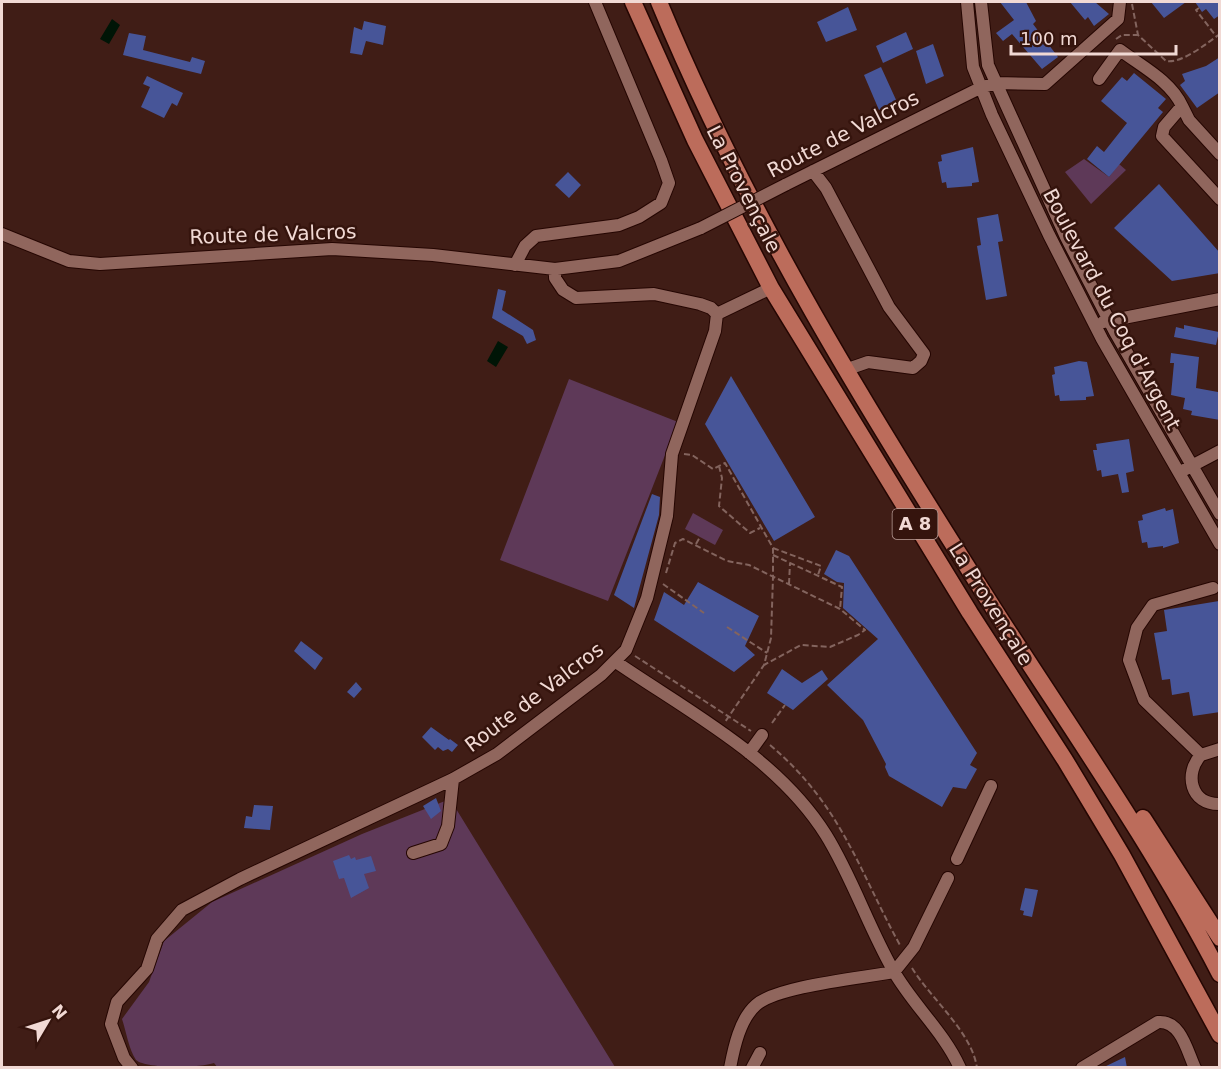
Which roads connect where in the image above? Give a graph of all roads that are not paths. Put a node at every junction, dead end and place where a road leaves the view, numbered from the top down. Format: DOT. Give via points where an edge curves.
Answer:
graph roads {
  1 [pos="595,2"];
  2 [pos="633,2"];
  3 [pos="659,2"];
  4 [pos="967,2"];
  5 [pos="981,2"];
  6 [pos="1120,2"];
  7 [pos="1099,79"];
  8 [pos="996,83"];
  9 [pos="980,88"];
  10 [pos="1182,106"];
  11 [pos="1220,154"];
  12 [pos="813,171"];
  13 [pos="1220,199"];
  14 [pos="2,234"];
  15 [pos="515,265"];
  16 [pos="555,269"];
  17 [pos="771,288"];
  18 [pos="1220,299"];
  19 [pos="717,314"];
  20 [pos="1109,320"];
  21 [pos="1095,325"];
  22 [pos="845,370"];
  23 [pos="870,412"];
  24 [pos="1220,451"];
  25 [pos="1191,467"];
  26 [pos="1178,474"];
  27 [pos="1220,514"];
  28 [pos="1220,544"];
  29 [pos="1213,588"];
  30 [pos="616,662"];
  31 [pos="762,735"];
  32 [pos="1220,749"];
  33 [pos="749,753"];
  34 [pos="1201,755"];
  35 [pos="453,779"];
  36 [pos="991,786"];
  37 [pos="1220,804"];
  38 [pos="413,853"];
  39 [pos="957,859"];
  40 [pos="948,878"];
  41 [pos="1220,938"];
  42 [pos="894,972"];
  43 [pos="1220,974"];
  44 [pos="1220,1035"];
  45 [pos="760,1053"];
  46 [pos="132,1068"];
  47 [pos="730,1068"];
  48 [pos="752,1068"];
  49 [pos="960,1068"];
  50 [pos="1082,1068"];
  51 [pos="1195,1068"];
  1 -- 15 [label="street" via="661,160 669,183 667,194 639,218 619,225 536,236 525,246"];
  2 -- 17 [label="highway, La Provençale / A 8" via="695,140"];
  3 -- 22 [label="highway, La Provençale / A 8" via="729,159"];
  4 -- 9 [label="street, Boulevard du Coq d'Argent" via="971,59"];
  5 -- 8 [label="street, Boulevard du Coq d'Argent" via="988,65"];
  6 -- 8 [label="street, Route de Valcros" via="1118,19 1045,84"];
  7 -- 10 [label="street" via="1120,50 1166,84"];
  8 -- 9 [label="street, Route de Valcros"];
  8 -- 20 [label="street, Boulevard du Coq d'Argent" via="1066,237"];
  9 -- 12 [label="street, Route de Valcros"];
  9 -- 21 [label="street, Boulevard du Coq d'Argent"];
  10 -- 11 [label="street" via="1188,120"];
  10 -- 13 [label="street" via="1162,135"];
  12 -- 16 [label="street, Route de Valcros, bridge" via="701,228 619,261"];
  12 -- 22 [label="street" via="826,188 889,307 924,354 913,368 868,362"];
  14 -- 15 [label="street, Route de Valcros" via="69,261 100,264 332,249"];
  15 -- 16 [label="street, Route de Valcros"];
  16 -- 19 [label="street" via="555,278 576,298 654,294 700,304"];
  17 -- 19 [label="street"];
  17 -- 44 [label="highway, La Provençale / A 8" via="1094,807"];
  18 -- 20 [label="street"];
  19 -- 30 [label="street, Route de Valcros" via="716,331 672,454 660,555 629,630 626,650"];
  20 -- 21 [label="street"];
  20 -- 25 [label="street, Boulevard du Coq d'Argent"];
  21 -- 26 [label="street, Boulevard du Coq d'Argent"];
  22 -- 23 [label="highway, La Provençale / A 8"];
  23 -- 41 [label="highway" via="1051,678"];
  23 -- 43 [label="highway, La Provençale / A 8" via="1147,846"];
  24 -- 25 [label="street"];
  25 -- 26 [label="street"];
  25 -- 27 [label="street, Boulevard du Coq d'Argent"];
  26 -- 28 [label="street, Boulevard du Coq d'Argent"];
  29 -- 34 [label="street" via="1153,605 1137,628 1129,660 1144,700"];
  30 -- 33 [label="street"];
  30 -- 35 [label="street, Route de Valcros" via="496,754"];
  31 -- 33 [label="street"];
  32 -- 34 [label="street"];
  33 -- 42 [label="street" via="790,790 827,836"];
  34 -- 37 [label="street" via="1191,770 1192,788 1205,801"];
  35 -- 38 [label="street" via="448,826 441,844"];
  35 -- 46 [label="street, Route de Valcros" via="182,910 157,939 147,969 117,1002 111,1024 123,1058"];
  36 -- 39 [label="street"];
  40 -- 42 [label="street" via="914,947"];
  42 -- 47 [label="street" via="775,995 757,1004 739,1033"];
  42 -- 49 [label="street"];
  45 -- 48 [label="street"];
  50 -- 51 [label="street" via="1158,1022 1176,1027"];
}
